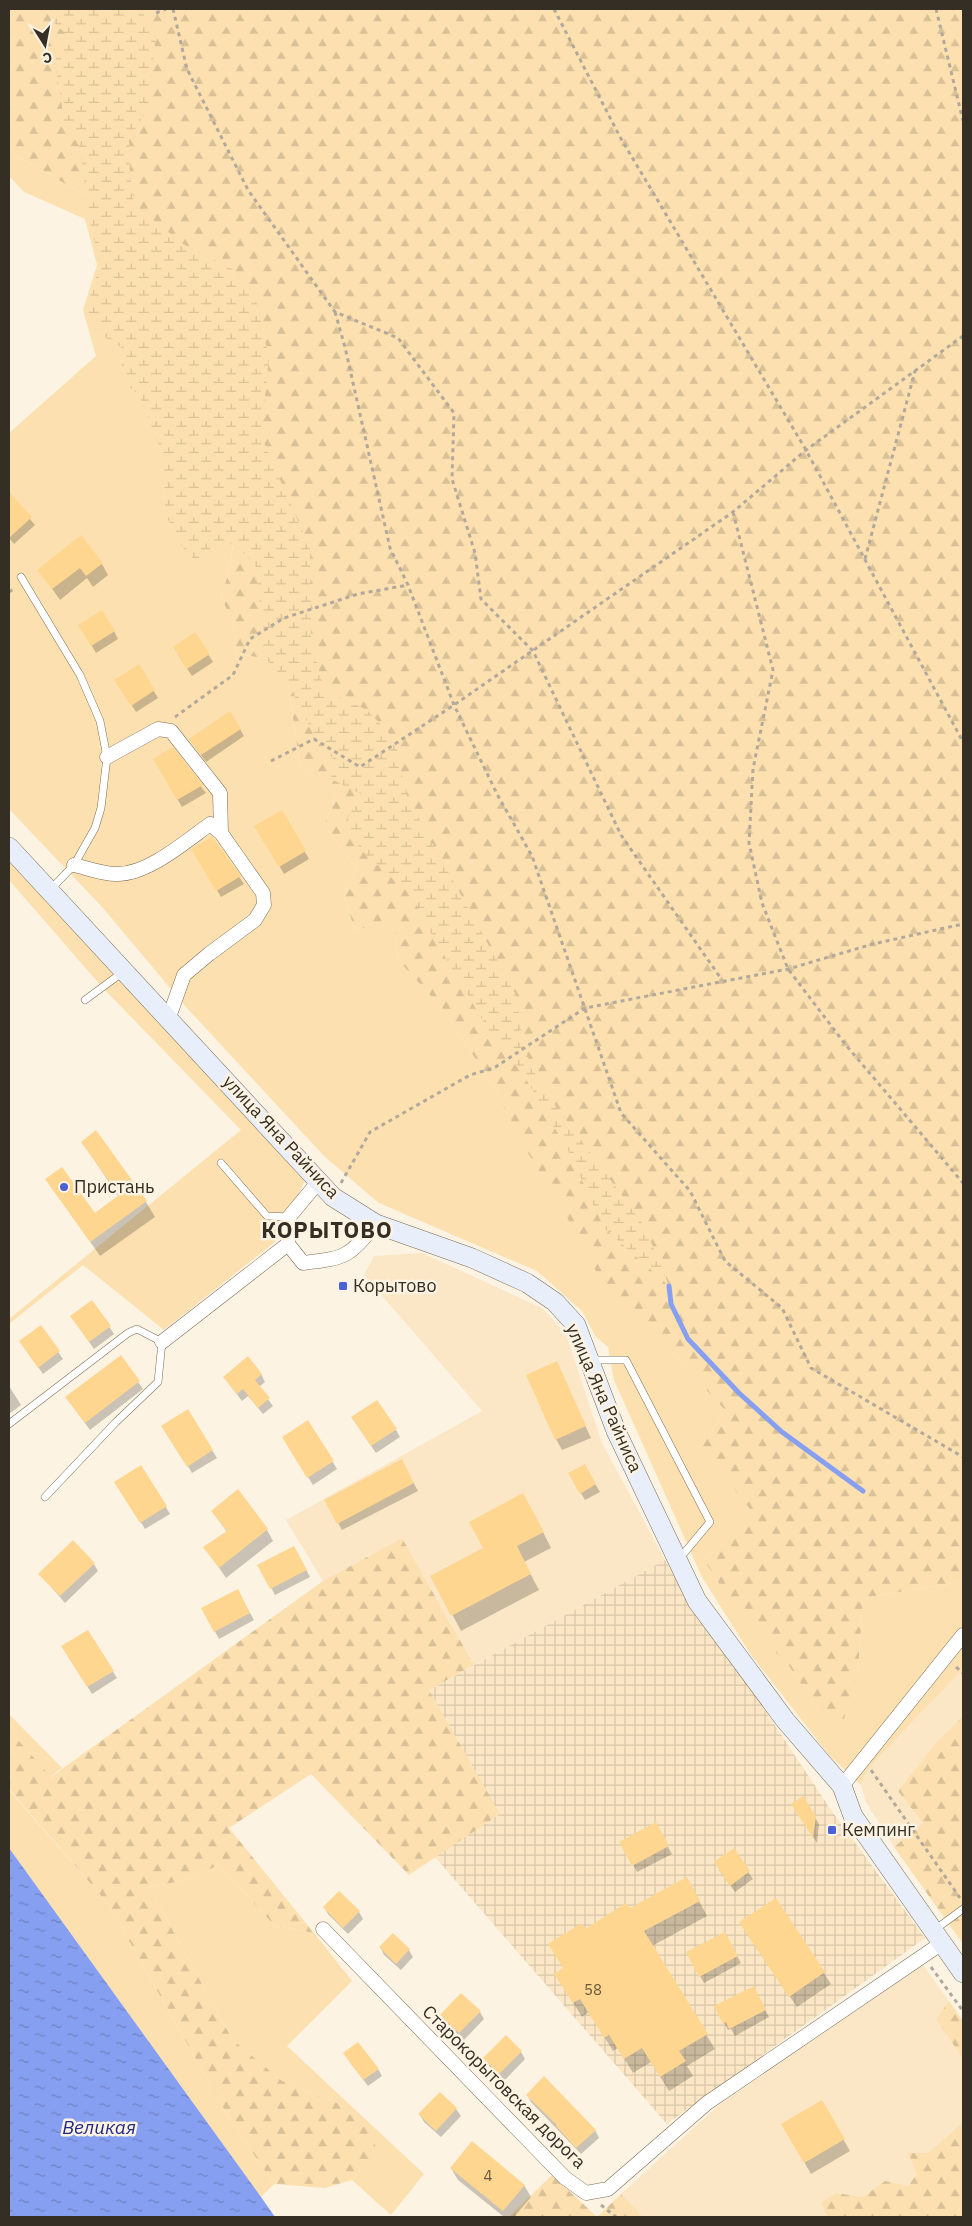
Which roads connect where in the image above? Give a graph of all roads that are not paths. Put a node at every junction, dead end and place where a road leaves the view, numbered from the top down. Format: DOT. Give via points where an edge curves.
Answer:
graph roads {
  1 [pos="21,577"];
  2 [pos="108,757"];
  3 [pos="221,833"];
  4 [pos="9,846"];
  5 [pos="74,865"];
  6 [pos="50,890"];
  7 [pos="126,971"];
  8 [pos="85,1000"];
  9 [pos="169,1017"];
  10 [pos="221,1163"];
  11 [pos="319,1181"];
  12 [pos="290,1218"];
  13 [pos="376,1224"];
  14 [pos="288,1244"];
  15 [pos="162,1342"];
  16 [pos="589,1360"];
  17 [pos="9,1424"];
  18 [pos="45,1497"];
  19 [pos="678,1560"];
  20 [pos="963,1635"];
  21 [pos="842,1786"];
  22 [pos="963,1909"];
  23 [pos="323,1929"];
  24 [pos="937,1937"];
  25 [pos="963,1973"];
  1 -- 2 [label="lane" via="80,675 100,721"];
  2 -- 3 [label="street" via="158,730 172,731 220,793"];
  2 -- 5 [label="lane" via="95,828"];
  3 -- 5 [label="street" via="210,824 169,853 133,872 115,874"];
  3 -- 9 [label="street" via="263,893 264,905 255,920 184,975"];
  4 -- 6 [label="street, улица Яна Райниса"];
  5 -- 6 [label="lane"];
  6 -- 7 [label="street, улица Яна Райниса"];
  7 -- 8 [label="lane"];
  7 -- 9 [label="street, улица Яна Райниса"];
  9 -- 11 [label="street, улица Яна Райниса"];
  10 -- 12 [label="lane" via="267,1216"];
  11 -- 12 [label="street"];
  11 -- 13 [label="street, улица Яна Райниса" via="334,1196"];
  12 -- 14 [label="street"];
  13 -- 14 [label="street" via="353,1251 336,1260 304,1263"];
  13 -- 16 [label="street, улица Яна Райниса" via="472,1258 527,1283 555,1302 576,1325"];
  14 -- 15 [label="street"];
  15 -- 17 [label="lane" via="138,1329 128,1333"];
  15 -- 18 [label="lane" via="158,1382"];
  16 -- 19 [label="street, улица Яна Райниса" via="616,1431"];
  16 -- 19 [label="lane" via="626,1360 710,1522"];
  19 -- 21 [label="street, улица Яна Райниса" via="697,1601 785,1720"];
  20 -- 21 [label="street"];
  21 -- 24 [label="street, улица Яна Райниса" via="853,1816"];
  22 -- 24 [label="lane"];
  23 -- 24 [label="street, Старокорытовская дорога" via="564,2178 586,2193 608,2189 707,2103 923,1956"];
  24 -- 25 [label="street, улица Яна Райниса"];
}
